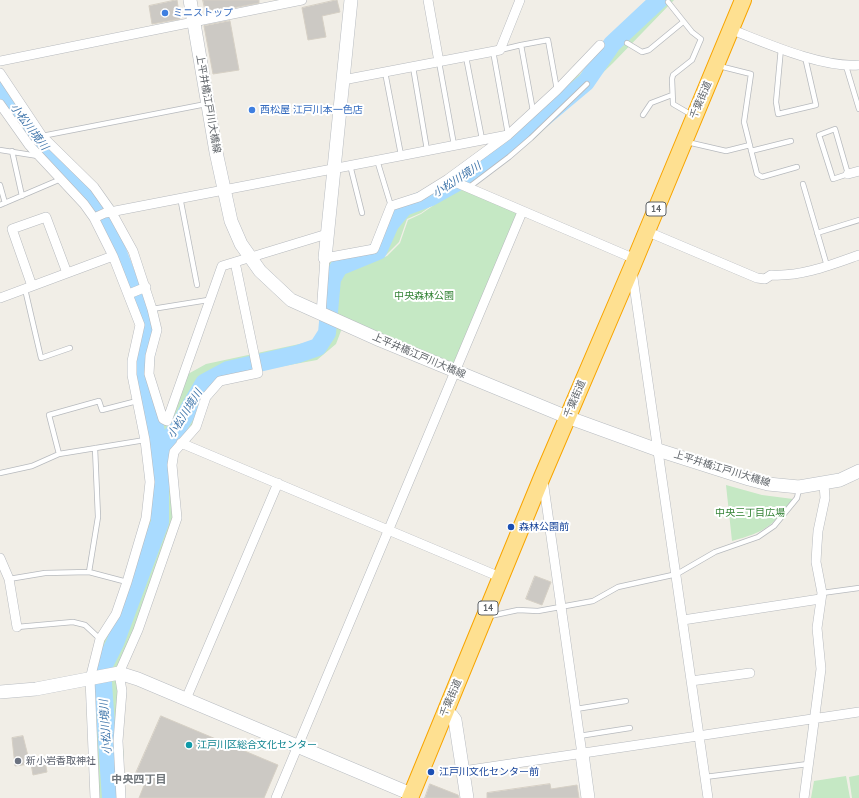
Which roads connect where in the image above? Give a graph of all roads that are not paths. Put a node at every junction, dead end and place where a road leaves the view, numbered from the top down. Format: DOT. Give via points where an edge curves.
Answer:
graph roads {
  1 [pos="190,0"];
  2 [pos="302,0"];
  3 [pos="351,0"];
  4 [pos="428,0"];
  5 [pos="520,0"];
  6 [pos="743,0"];
  7 [pos="668,2"];
  8 [pos="194,22"];
  9 [pos="683,22"];
  10 [pos="730,29"];
  11 [pos="627,43"];
  12 [pos="521,45"];
  13 [pos="600,45"];
  14 [pos="781,48"];
  15 [pos="497,50"];
  16 [pos="805,56"];
  17 [pos="466,57"];
  18 [pos="0,61"];
  19 [pos="439,62"];
  20 [pos="716,65"];
  21 [pos="859,65"];
  22 [pos="846,66"];
  23 [pos="413,67"];
  24 [pos="385,72"];
  25 [pos="0,73"];
  26 [pos="343,80"];
  27 [pos="587,84"];
  28 [pos="557,90"];
  29 [pos="672,95"];
  30 [pos="208,103"];
  31 [pos="1,107"];
  32 [pos="859,109"];
  33 [pos="533,112"];
  34 [pos="643,115"];
  35 [pos="694,116"];
  36 [pos="508,134"];
  37 [pos="40,137"];
  38 [pos="482,140"];
  39 [pos="684,141"];
  40 [pos="791,141"];
  41 [pos="30,144"];
  42 [pos="454,145"];
  43 [pos="750,148"];
  44 [pos="0,150"];
  45 [pos="427,150"];
  46 [pos="12,151"];
  47 [pos="401,155"];
  48 [pos="39,156"];
  49 [pos="377,160"];
  50 [pos="350,165"];
  51 [pos="797,167"];
  52 [pos="335,168"];
  53 [pos="859,171"];
  54 [pos="848,174"];
  55 [pos="61,179"];
  56 [pos="451,181"];
  57 [pos="803,184"];
  58 [pos="0,185"];
  59 [pos="465,188"];
  60 [pos="224,189"];
  61 [pos="22,196"];
  62 [pos="180,198"];
  63 [pos="2,204"];
  64 [pos="391,206"];
  65 [pos="108,212"];
  66 [pos="522,212"];
  67 [pos="362,213"];
  68 [pos="94,218"];
  69 [pos="859,220"];
  70 [pos="646,231"];
  71 [pos="817,233"];
  72 [pos="327,234"];
  73 [pos="859,255"];
  74 [pos="113,256"];
  75 [pos="249,257"];
  76 [pos="325,258"];
  77 [pos="235,262"];
  78 [pos="633,263"];
  79 [pos="827,266"];
  80 [pos="67,273"];
  81 [pos="197,285"];
  82 [pos="29,288"];
  83 [pos="137,291"];
  84 [pos="0,298"];
  85 [pos="208,300"];
  86 [pos="152,309"];
  87 [pos="326,316"];
  88 [pos="70,348"];
  89 [pos="455,371"];
  90 [pos="137,401"];
  91 [pos="567,417"];
  92 [pos="145,440"];
  93 [pos="181,443"];
  94 [pos="95,448"];
  95 [pos="658,450"];
  96 [pos="59,454"];
  97 [pos="859,472"];
  98 [pos="0,473"];
  99 [pos="542,477"];
  100 [pos="278,483"];
  101 [pos="824,484"];
  102 [pos="799,487"];
  103 [pos="388,530"];
  104 [pos="0,558"];
  105 [pos="89,572"];
  106 [pos="677,574"];
  107 [pos="500,577"];
  108 [pos="9,579"];
  109 [pos="127,582"];
  110 [pos="859,588"];
  111 [pos="821,596"];
  112 [pos="562,607"];
  113 [pos="484,617"];
  114 [pos="683,620"];
  115 [pos="17,627"];
  116 [pos="100,639"];
  117 [pos="750,673"];
  118 [pos="115,674"];
  119 [pos="94,678"];
  120 [pos="691,681"];
  121 [pos="0,692"];
  122 [pos="186,699"];
  123 [pos="626,701"];
  124 [pos="576,709"];
  125 [pos="859,712"];
  126 [pos="445,713"];
  127 [pos="814,719"];
  128 [pos="630,728"];
  129 [pos="579,736"];
  130 [pos="698,736"];
  131 [pos="298,746"];
  132 [pos="582,754"];
  133 [pos="808,764"];
  134 [pos="463,771"];
  135 [pos="705,777"];
  136 [pos="410,796"];
  137 [pos="95,798"];
  138 [pos="121,798"];
  139 [pos="276,798"];
  140 [pos="467,798"];
  141 [pos="588,798"];
  142 [pos="708,798"];
  143 [pos="804,798"];
  1 -- 8 [label="street, 上平井橋江戸川大橋線"];
  2 -- 8 [label="street"];
  3 -- 26 [label="street"];
  4 -- 19 [label="street"];
  5 -- 15 [label="street"];
  6 -- 10 [label="highway, 千葉街道 / 14"];
  7 -- 9 [label="lane"];
  8 -- 18 [label="street"];
  8 -- 30 [label="street, 上平井橋江戸川大橋線"];
  9 -- 11 [label="lane" via="649,50 642,52"];
  9 -- 29 [label="lane" via="702,39 692,60 673,75"];
  10 -- 14 [label="street"];
  10 -- 20 [label="highway, 千葉街道 / 14"];
  12 -- 15 [label="lane"];
  12 -- 28 [label="lane" via="548,40"];
  12 -- 33 [label="lane"];
  13 -- 28 [label="street"];
  14 -- 16 [label="street"];
  14 -- 16 [label="lane" via="776,102 778,114 816,105"];
  15 -- 17 [label="street"];
  15 -- 36 [label="lane"];
  16 -- 22 [label="street"];
  17 -- 19 [label="street"];
  17 -- 38 [label="lane"];
  19 -- 23 [label="street"];
  19 -- 42 [label="lane"];
  20 -- 35 [label="highway, 千葉街道 / 14"];
  20 -- 43 [label="lane" via="751,74 744,122"];
  21 -- 22 [label="street"];
  22 -- 32 [label="lane"];
  23 -- 24 [label="street"];
  23 -- 45 [label="lane"];
  24 -- 26 [label="street"];
  24 -- 47 [label="lane"];
  25 -- 37 [label="street"];
  26 -- 52 [label="street"];
  27 -- 59 [label="lane" via="526,143"];
  28 -- 33 [label="street"];
  29 -- 34 [label="lane" via="651,103"];
  29 -- 35 [label="lane" via="673,104"];
  30 -- 37 [label="lane"];
  30 -- 60 [label="street, 上平井橋江戸川大橋線"];
  31 -- 41 [label="street"];
  33 -- 36 [label="street"];
  35 -- 39 [label="highway, 千葉街道 / 14"];
  36 -- 38 [label="street"];
  36 -- 56 [label="street"];
  37 -- 41 [label="lane"];
  37 -- 65 [label="street" via="94,187"];
  38 -- 42 [label="street"];
  39 -- 43 [label="lane" via="726,151"];
  39 -- 70 [label="highway, 千葉街道 / 14"];
  40 -- 43 [label="lane"];
  41 -- 48 [label="street"];
  42 -- 45 [label="street"];
  43 -- 51 [label="lane" via="757,174 762,177"];
  44 -- 46 [label="lane"];
  45 -- 47 [label="street"];
  46 -- 48 [label="lane"];
  46 -- 61 [label="lane"];
  47 -- 49 [label="street"];
  48 -- 55 [label="street"];
  49 -- 50 [label="street"];
  49 -- 64 [label="lane"];
  50 -- 52 [label="street"];
  50 -- 67 [label="lane"];
  52 -- 60 [label="street"];
  52 -- 72 [label="street"];
  53 -- 54 [label="street"];
  54 -- 54 [label="lane" via="833,179 819,135 835,129"];
  55 -- 61 [label="lane"];
  55 -- 68 [label="street"];
  56 -- 59 [label="street"];
  56 -- 64 [label="street" via="419,197"];
  57 -- 71 [label="lane"];
  58 -- 63 [label="lane"];
  59 -- 66 [label="street"];
  60 -- 62 [label="street"];
  60 -- 75 [label="street, 上平井橋江戸川大橋線" via="235,232"];
  61 -- 63 [label="lane"];
  62 -- 65 [label="street"];
  62 -- 81 [label="lane"];
  64 -- 76 [label="street" via="374,249"];
  65 -- 68 [label="street"];
  65 -- 83 [label="street" via="134,251"];
  66 -- 78 [label="street"];
  66 -- 89 [label="street"];
  68 -- 74 [label="street"];
  69 -- 71 [label="lane"];
  70 -- 78 [label="highway, 千葉街道 / 14"];
  70 -- 79 [label="street" via="757,278 765,279 771,275 788,276"];
  71 -- 79 [label="lane"];
  72 -- 75 [label="street"];
  72 -- 76 [label="street"];
  73 -- 79 [label="street"];
  74 -- 80 [label="street"];
  74 -- 83 [label="street"];
  75 -- 77 [label="street"];
  75 -- 87 [label="street, 上平井橋江戸川大橋線" via="270,283 291,300"];
  76 -- 87 [label="street"];
  77 -- 85 [label="street" via="222,266"];
  77 -- 93 [label="street" via="258,373 220,381 206,397 196,427"];
  78 -- 91 [label="highway, 千葉街道 / 14"];
  78 -- 95 [label="street"];
  80 -- 82 [label="street"];
  80 -- 82 [label="street" via="46,217 12,229"];
  82 -- 84 [label="street"];
  82 -- 88 [label="lane" via="41,358"];
  83 -- 86 [label="street"];
  83 -- 90 [label="street" via="140,325 132,361"];
  85 -- 86 [label="lane"];
  85 -- 86 [label="street" via="167,421 163,419 149,374 156,330"];
  87 -- 89 [label="street, 上平井橋江戸川大橋線"];
  89 -- 91 [label="street, 上平井橋江戸川大橋線"];
  89 -- 103 [label="street"];
  90 -- 92 [label="street"];
  90 -- 96 [label="lane" via="102,410 99,401 49,415"];
  91 -- 95 [label="street, 上平井橋江戸川大橋線"];
  91 -- 99 [label="highway, 千葉街道 / 14"];
  92 -- 94 [label="lane"];
  92 -- 109 [label="street" via="150,482 146,518"];
  93 -- 100 [label="street"];
  93 -- 118 [label="street" via="174,452 172,465 177,518 138,630"];
  94 -- 96 [label="lane"];
  94 -- 105 [label="lane" via="98,518"];
  95 -- 102 [label="street, 上平井橋江戸川大橋線" via="768,484"];
  95 -- 106 [label="street"];
  96 -- 98 [label="lane" via="32,466"];
  97 -- 101 [label="street, 上平井橋江戸川大橋線"];
  99 -- 107 [label="highway, 千葉街道 / 14"];
  99 -- 112 [label="street"];
  100 -- 103 [label="street"];
  100 -- 122 [label="street"];
  101 -- 102 [label="street, 上平井橋江戸川大橋線"];
  101 -- 111 [label="street" via="825,498 816,545"];
  102 -- 106 [label="lane" via="797,498 774,526 758,537 715,552"];
  103 -- 107 [label="street"];
  103 -- 131 [label="street"];
  104 -- 108 [label="street"];
  105 -- 108 [label="lane" via="45,573"];
  105 -- 109 [label="lane"];
  106 -- 112 [label="lane" via="618,588 593,601"];
  106 -- 114 [label="street"];
  107 -- 113 [label="highway, 千葉街道 / 14"];
  108 -- 115 [label="street"];
  109 -- 116 [label="street" via="116,614"];
  110 -- 111 [label="lane"];
  111 -- 114 [label="street"];
  111 -- 127 [label="street" via="817,628 821,669"];
  112 -- 113 [label="lane" via="538,611 506,611"];
  112 -- 124 [label="street"];
  113 -- 126 [label="highway, 千葉街道 / 14"];
  114 -- 120 [label="street"];
  115 -- 116 [label="lane" via="70,622 85,625"];
  116 -- 119 [label="street"];
  117 -- 120 [label="street"];
  118 -- 119 [label="street"];
  118 -- 122 [label="street" via="138,678"];
  118 -- 138 [label="street" via="122,691 118,741"];
  119 -- 121 [label="street" via="36,689"];
  119 -- 137 [label="street"];
  120 -- 130 [label="street"];
  122 -- 131 [label="street"];
  123 -- 124 [label="lane"];
  124 -- 129 [label="street"];
  125 -- 127 [label="street"];
  126 -- 134 [label="street" via="456,720"];
  126 -- 136 [label="highway, 千葉街道 / 14"];
  127 -- 130 [label="street"];
  127 -- 133 [label="street"];
  128 -- 129 [label="lane"];
  129 -- 132 [label="street"];
  130 -- 132 [label="street"];
  130 -- 135 [label="street"];
  131 -- 136 [label="street"];
  131 -- 139 [label="street"];
  132 -- 134 [label="street"];
  132 -- 141 [label="street"];
  133 -- 135 [label="lane"];
  133 -- 143 [label="street"];
  134 -- 140 [label="street"];
  135 -- 142 [label="street"];
}
